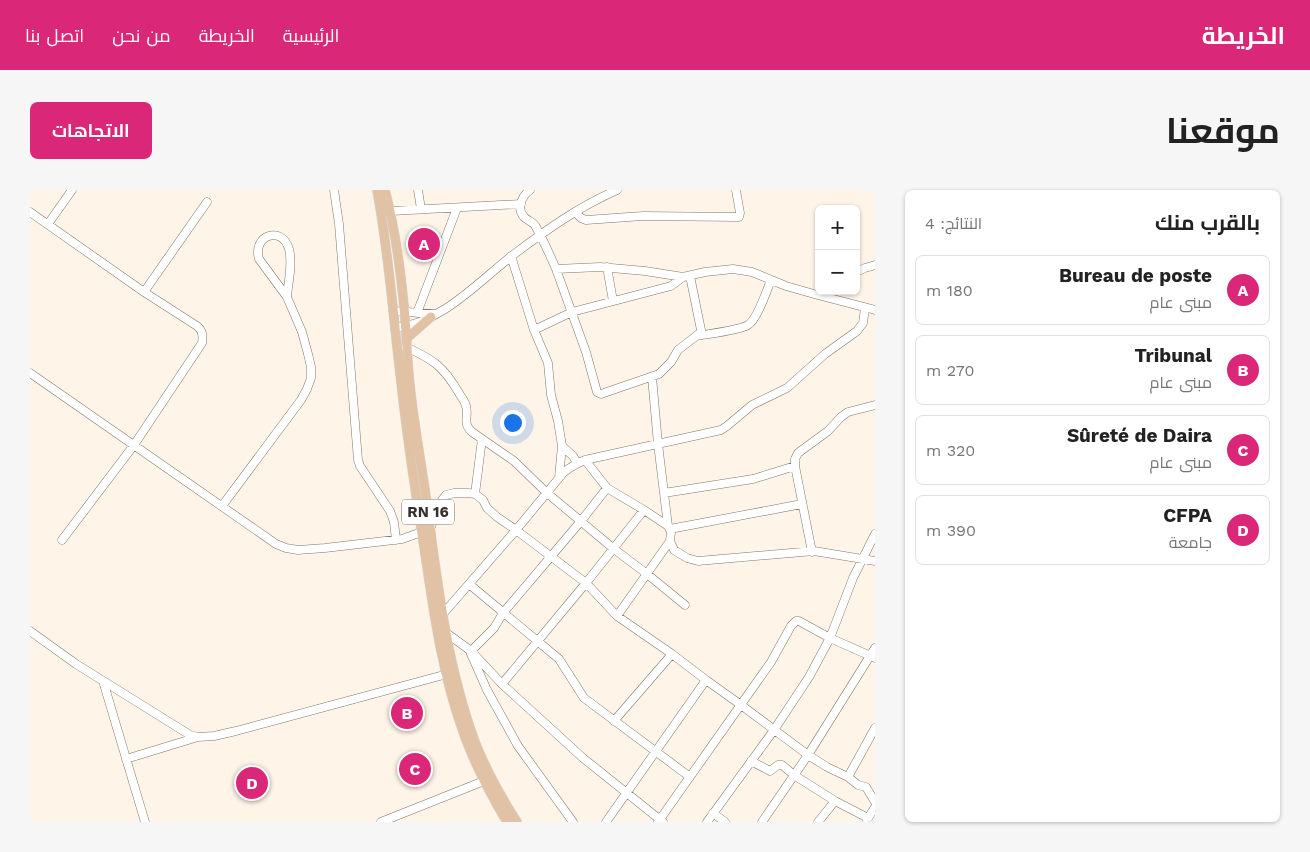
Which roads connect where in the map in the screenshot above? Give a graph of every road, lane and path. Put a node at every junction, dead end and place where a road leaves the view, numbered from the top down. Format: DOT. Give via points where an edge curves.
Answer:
graph roads {
  1 [pos="72,190"];
  2 [pos="334,190"];
  3 [pos="376,190"];
  4 [pos="386,190"];
  5 [pos="418,190"];
  6 [pos="530,190"];
  7 [pos="617,190"];
  8 [pos="736,190"];
  9 [pos="207,202"];
  10 [pos="520,204"];
  11 [pos="457,208"];
  12 [pos="421,209"];
  13 [pos="391,211"];
  14 [pos="30,212"];
  15 [pos="575,212"];
  16 [pos="48,224"];
  17 [pos="540,235"];
  18 [pos="511,256"];
  19 [pos="875,265"];
  20 [pos="607,268"];
  21 [pos="556,269"];
  22 [pos="860,270"];
  23 [pos="687,276"];
  24 [pos="771,280"];
  25 [pos="144,292"];
  26 [pos="815,293"];
  27 [pos="823,295"];
  28 [pos="287,298"];
  29 [pos="613,301"];
  30 [pos="865,308"];
  31 [pos="875,310"];
  32 [pos="393,311"];
  33 [pos="404,312"];
  34 [pos="572,312"];
  35 [pos="417,313"];
  36 [pos="434,315"];
  37 [pos="405,327"];
  38 [pos="395,328"];
  39 [pos="534,330"];
  40 [pos="697,336"];
  41 [pos="407,343"];
  42 [pos="30,373"];
  43 [pos="652,377"];
  44 [pos="875,405"];
  45 [pos="482,439"];
  46 [pos="658,444"];
  47 [pos="134,445"];
  48 [pos="562,446"];
  49 [pos="581,462"];
  50 [pos="795,466"];
  51 [pos="560,478"];
  52 [pos="607,488"];
  53 [pos="547,493"];
  54 [pos="664,493"];
  55 [pos="475,494"];
  56 [pos="802,504"];
  57 [pos="222,506"];
  58 [pos="644,510"];
  59 [pos="580,521"];
  60 [pos="669,528"];
  61 [pos="426,530"];
  62 [pos="516,530"];
  63 [pos="875,534"];
  64 [pos="62,540"];
  65 [pos="396,540"];
  66 [pos="670,542"];
  67 [pos="614,549"];
  68 [pos="812,552"];
  69 [pos="551,556"];
  70 [pos="862,559"];
  71 [pos="875,561"];
  72 [pos="647,574"];
  73 [pos="586,583"];
  74 [pos="469,584"];
  75 [pos="685,606"];
  76 [pos="503,614"];
  77 [pos="442,615"];
  78 [pos="617,616"];
  79 [pos="30,631"];
  80 [pos="445,632"];
  81 [pos="830,638"];
  82 [pos="538,642"];
  83 [pos="471,650"];
  84 [pos="672,654"];
  85 [pos="874,654"];
  86 [pos="450,674"];
  87 [pos="706,680"];
  88 [pos="103,681"];
  89 [pos="502,684"];
  90 [pos="741,705"];
  91 [pos="614,721"];
  92 [pos="875,728"];
  93 [pos="774,730"];
  94 [pos="198,737"];
  95 [pos="656,751"];
  96 [pos="808,755"];
  97 [pos="126,758"];
  98 [pos="751,761"];
  99 [pos="794,776"];
  100 [pos="690,777"];
  101 [pos="848,777"];
  102 [pos="484,781"];
  103 [pos="626,792"];
  104 [pos="836,802"];
  105 [pos="875,802"];
  106 [pos="875,807"];
  107 [pos="713,813"];
  108 [pos="867,820"];
  109 [pos="660,821"];
  110 [pos="145,822"];
  111 [pos="381,822"];
  112 [pos="507,822"];
  113 [pos="517,822"];
  114 [pos="573,822"];
  115 [pos="606,822"];
  116 [pos="707,822"];
  117 [pos="725,822"];
  118 [pos="762,822"];
  119 [pos="818,822"];
  1 -- 16 [label="street"];
  2 -- 65 [label="street" via="358,460 390,511"];
  3 -- 32 [label="main road, RN 16"];
  4 -- 13 [label="main road, RN 16"];
  5 -- 12 [label="street"];
  6 -- 10 [label="street"];
  7 -- 15 [label="street"];
  8 -- 15 [label="street" via="738,217 643,216 586,220"];
  9 -- 25 [label="street"];
  10 -- 11 [label="street"];
  10 -- 17 [label="street" via="522,215 535,224"];
  11 -- 12 [label="street"];
  11 -- 35 [label="street"];
  12 -- 13 [label="street"];
  13 -- 33 [label="main road, RN 16"];
  14 -- 16 [label="street"];
  15 -- 17 [label="street"];
  16 -- 25 [label="street"];
  17 -- 18 [label="street"];
  17 -- 21 [label="street"];
  18 -- 36 [label="street" via="444,311"];
  18 -- 39 [label="street"];
  19 -- 22 [label="street"];
  20 -- 21 [label="street"];
  20 -- 23 [label="street"];
  20 -- 29 [label="street"];
  21 -- 34 [label="street"];
  23 -- 24 [label="street" via="734,269"];
  23 -- 29 [label="street" via="671,286"];
  23 -- 40 [label="street" via="701,330"];
  24 -- 26 [label="street"];
  24 -- 40 [label="street" via="754,319 748,325"];
  25 -- 47 [label="street" via="202,330 202,343"];
  27 -- 30 [label="street"];
  28 -- 28 [label="street" via="291,267 288,248 281,236 270,236 258,245 259,259"];
  28 -- 57 [label="street" via="302,332 311,378 301,400"];
  29 -- 34 [label="street"];
  30 -- 31 [label="street"];
  30 -- 46 [label="street" via="863,323 856,331 787,388 752,405 721,430"];
  32 -- 33 [label="street"];
  32 -- 38 [label="main road, RN 16"];
  33 -- 35 [label="street"];
  33 -- 37 [label="main road, RN 16"];
  34 -- 39 [label="street"];
  34 -- 43 [label="street" via="598,393"];
  35 -- 36 [label="street"];
  36 -- 37 [label="street"];
  36 -- 41 [label="main road"];
  37 -- 38 [label="street"];
  37 -- 41 [label="main road, RN 16"];
  38 -- 61 [label="main road, RN 16"];
  39 -- 48 [label="street" via="548,363"];
  40 -- 43 [label="street" via="678,350 663,372"];
  41 -- 45 [label="street" via="438,364 450,378 467,409 467,426"];
  41 -- 61 [label="main road, RN 16"];
  42 -- 47 [label="street"];
  43 -- 46 [label="street"];
  44 -- 50 [label="street" via="841,417 828,432 798,453"];
  45 -- 53 [label="street" via="514,461"];
  45 -- 55 [label="street"];
  46 -- 49 [label="street"];
  46 -- 54 [label="street"];
  47 -- 57 [label="street"];
  47 -- 64 [label="street"];
  48 -- 49 [label="street"];
  48 -- 51 [label="street"];
  49 -- 51 [label="street"];
  49 -- 52 [label="street"];
  50 -- 54 [label="street" via="753,479"];
  50 -- 56 [label="street"];
  51 -- 53 [label="street"];
  52 -- 58 [label="street"];
  52 -- 59 [label="street"];
  53 -- 59 [label="street"];
  53 -- 62 [label="street"];
  54 -- 60 [label="street"];
  55 -- 61 [label="street" via="446,495"];
  55 -- 62 [label="street" via="492,513"];
  56 -- 60 [label="street"];
  56 -- 68 [label="street"];
  57 -- 65 [label="street" via="286,548 298,550"];
  58 -- 60 [label="street"];
  58 -- 67 [label="street"];
  59 -- 67 [label="street"];
  59 -- 69 [label="street"];
  60 -- 66 [label="street"];
  61 -- 65 [label="street"];
  61 -- 77 [label="main road, RN 16"];
  61 -- 86 [label="main road, RN 16" via="432,605"];
  62 -- 69 [label="street"];
  62 -- 74 [label="street"];
  63 -- 70 [label="street"];
  66 -- 68 [label="street" via="674,550 698,561"];
  66 -- 72 [label="street"];
  67 -- 72 [label="street"];
  67 -- 73 [label="street"];
  68 -- 70 [label="street"];
  69 -- 73 [label="street"];
  69 -- 76 [label="street"];
  70 -- 71 [label="street"];
  70 -- 81 [label="street"];
  72 -- 75 [label="street"];
  72 -- 78 [label="street"];
  73 -- 78 [label="street"];
  73 -- 82 [label="street"];
  74 -- 76 [label="street"];
  74 -- 77 [label="street"];
  76 -- 82 [label="street"];
  76 -- 83 [label="street" via="494,628"];
  77 -- 80 [label="main road, RN 16"];
  78 -- 84 [label="street"];
  79 -- 88 [label="street"];
  80 -- 83 [label="street"];
  80 -- 86 [label="main road, RN 16"];
  81 -- 85 [label="street"];
  81 -- 90 [label="street" via="796,621"];
  81 -- 93 [label="street"];
  82 -- 89 [label="street"];
  82 -- 91 [label="street" via="559,659 584,698"];
  83 -- 89 [label="street"];
  83 -- 114 [label="street" via="487,690 518,746"];
  84 -- 87 [label="street"];
  84 -- 91 [label="street"];
  85 -- 96 [label="street"];
  86 -- 94 [label="street" via="236,731"];
  86 -- 102 [label="main road, RN 16" via="465,737"];
  86 -- 113 [label="main road, RN 16" via="476,743"];
  87 -- 90 [label="street"];
  87 -- 95 [label="street"];
  88 -- 94 [label="street"];
  88 -- 97 [label="street"];
  89 -- 103 [label="street" via="583,758"];
  90 -- 93 [label="street"];
  90 -- 100 [label="street"];
  91 -- 95 [label="street"];
  92 -- 101 [label="street"];
  93 -- 96 [label="street"];
  93 -- 98 [label="street"];
  94 -- 97 [label="street"];
  95 -- 100 [label="street"];
  95 -- 103 [label="street"];
  96 -- 99 [label="street"];
  96 -- 101 [label="street"];
  97 -- 110 [label="street"];
  98 -- 99 [label="street" via="770,770 780,765"];
  98 -- 107 [label="street"];
  99 -- 104 [label="street"];
  99 -- 118 [label="street"];
  100 -- 109 [label="street"];
  101 -- 105 [label="street" via="866,787"];
  102 -- 111 [label="street"];
  102 -- 112 [label="main road, RN 16"];
  103 -- 109 [label="street"];
  103 -- 115 [label="street"];
  104 -- 108 [label="street"];
  104 -- 119 [label="street"];
  106 -- 108 [label="street"];
  107 -- 116 [label="street"];
  107 -- 117 [label="street"];
}
